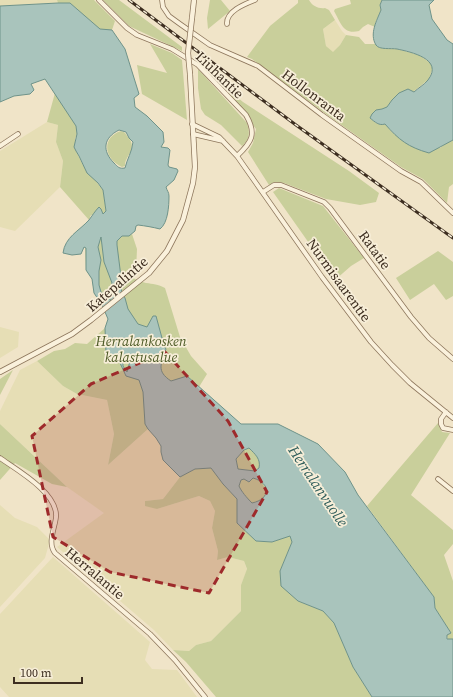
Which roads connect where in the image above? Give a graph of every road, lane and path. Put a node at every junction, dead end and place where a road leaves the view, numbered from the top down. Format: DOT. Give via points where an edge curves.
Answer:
graph roads {
  1 [pos="100,0"];
  2 [pos="162,0"];
  3 [pos="194,0"];
  4 [pos="255,0"];
  5 [pos="227,24"];
  6 [pos="192,124"];
  7 [pos="18,134"];
  8 [pos="193,134"];
  9 [pos="224,142"];
  10 [pos="0,146"];
  11 [pos="237,156"];
  12 [pos="263,192"];
  13 [pos="453,213"];
  14 [pos="453,359"];
  15 [pos="0,372"];
  16 [pos="446,412"];
  17 [pos="453,418"];
  18 [pos="453,430"];
  19 [pos="0,458"];
  20 [pos="438,478"];
  21 [pos="453,491"];
  22 [pos="205,697"];
  1 -- 11 [label="street, Liuhantie" via="127,28 143,38 172,49 198,66 246,115 250,123 251,141"];
  2 -- 13 [label="street, Hollonranta" via="163,8 169,16 210,44 258,66 322,115 401,171 421,182"];
  3 -- 6 [label="street, Katepalintie, bridge" via="188,53"];
  4 -- 5 [label="street" via="230,14"];
  6 -- 8 [label="street, Katepalintie"];
  6 -- 9 [label="street, Nurmisaarentie"];
  7 -- 10 [label="street"];
  8 -- 9 [label="street"];
  8 -- 15 [label="street, Katepalintie" via="193,183 183,220 159,262 133,288 72,334"];
  9 -- 11 [label="street, Nurmisaarentie"];
  11 -- 12 [label="street, Nurmisaarentie"];
  12 -- 14 [label="street, Ratatie" via="274,185 281,185 324,202 411,317 429,338"];
  12 -- 16 [label="street, Nurmisaarentie" via="371,342 410,383"];
  16 -- 17 [label="street, Nurmisaarentie"];
  16 -- 18 [label="street" via="441,424 443,428"];
  19 -- 22 [label="street, Herralantie" via="51,500 56,515 51,544 55,553 150,634"];
  20 -- 21 [label="street"];
}
